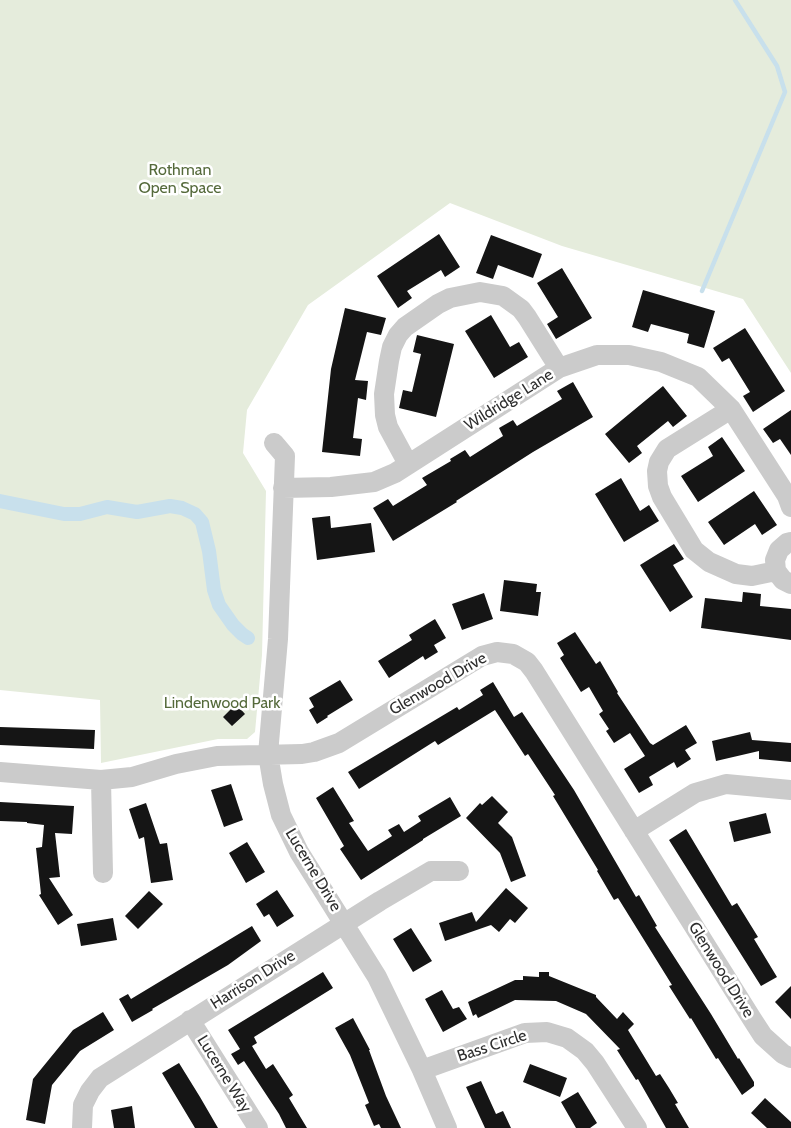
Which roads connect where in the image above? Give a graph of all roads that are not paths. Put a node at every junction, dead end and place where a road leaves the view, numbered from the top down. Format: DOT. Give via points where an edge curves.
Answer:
graph roads {
  1 [pos="559,368"];
  2 [pos="731,409"];
  3 [pos="274,443"];
  4 [pos="408,464"];
  5 [pos="283,488"];
  6 [pos="791,507"];
  7 [pos="791,542"];
  8 [pos="784,578"];
  9 [pos="268,754"];
  10 [pos="0,772"];
  11 [pos="101,780"];
  12 [pos="791,790"];
  13 [pos="634,831"];
  14 [pos="459,871"];
  15 [pos="103,873"];
  16 [pos="344,923"];
  17 [pos="190,1020"];
  18 [pos="791,1058"];
  19 [pos="422,1070"];
  20 [pos="82,1128"];
  21 [pos="258,1128"];
  22 [pos="447,1128"];
  23 [pos="637,1128"];
  1 -- 2 [label="street, Wildridge Lane" via="597,355 628,355 661,362 698,377"];
  1 -- 4 [label="street, Wildridge Lane"];
  1 -- 4 [label="street" via="521,309 504,296 480,292 438,304 398,335 389,361 384,394 388,427"];
  2 -- 6 [label="street, Wildridge Lane"];
  2 -- 8 [label="street" via="667,449 659,462 658,486 694,550 709,562 736,574"];
  3 -- 5 [label="street, Lucerne Drive" via="285,456"];
  4 -- 5 [label="street, Wildridge Lane" via="374,482"];
  5 -- 9 [label="street, Lucerne Drive" via="278,639"];
  7 -- 8 [label="street" via="779,550 775,560"];
  9 -- 11 [label="street, Glenwood Drive" via="217,756"];
  9 -- 13 [label="street, Glenwood Drive" via="302,754 339,743 482,656 497,652 513,654 527,662 534,671"];
  9 -- 16 [label="street, Lucerne Drive" via="281,815 299,852"];
  10 -- 11 [label="street, Glenwood Drive"];
  11 -- 15 [label="street"];
  12 -- 13 [label="street" via="726,784 696,793"];
  13 -- 18 [label="street, Glenwood Drive" via="763,1036"];
  14 -- 16 [label="street, Harrison Drive" via="431,871"];
  16 -- 17 [label="street, Harrison Drive"];
  16 -- 19 [label="street, Lucerne Drive" via="377,977"];
  17 -- 20 [label="street, Harrison Drive" via="100,1078 83,1105"];
  17 -- 21 [label="street, Lucerne Way"];
  19 -- 22 [label="street, Lucerne Drive"];
  19 -- 23 [label="street, Bass Circle" via="525,1033 547,1032 568,1038 585,1051"];
}
